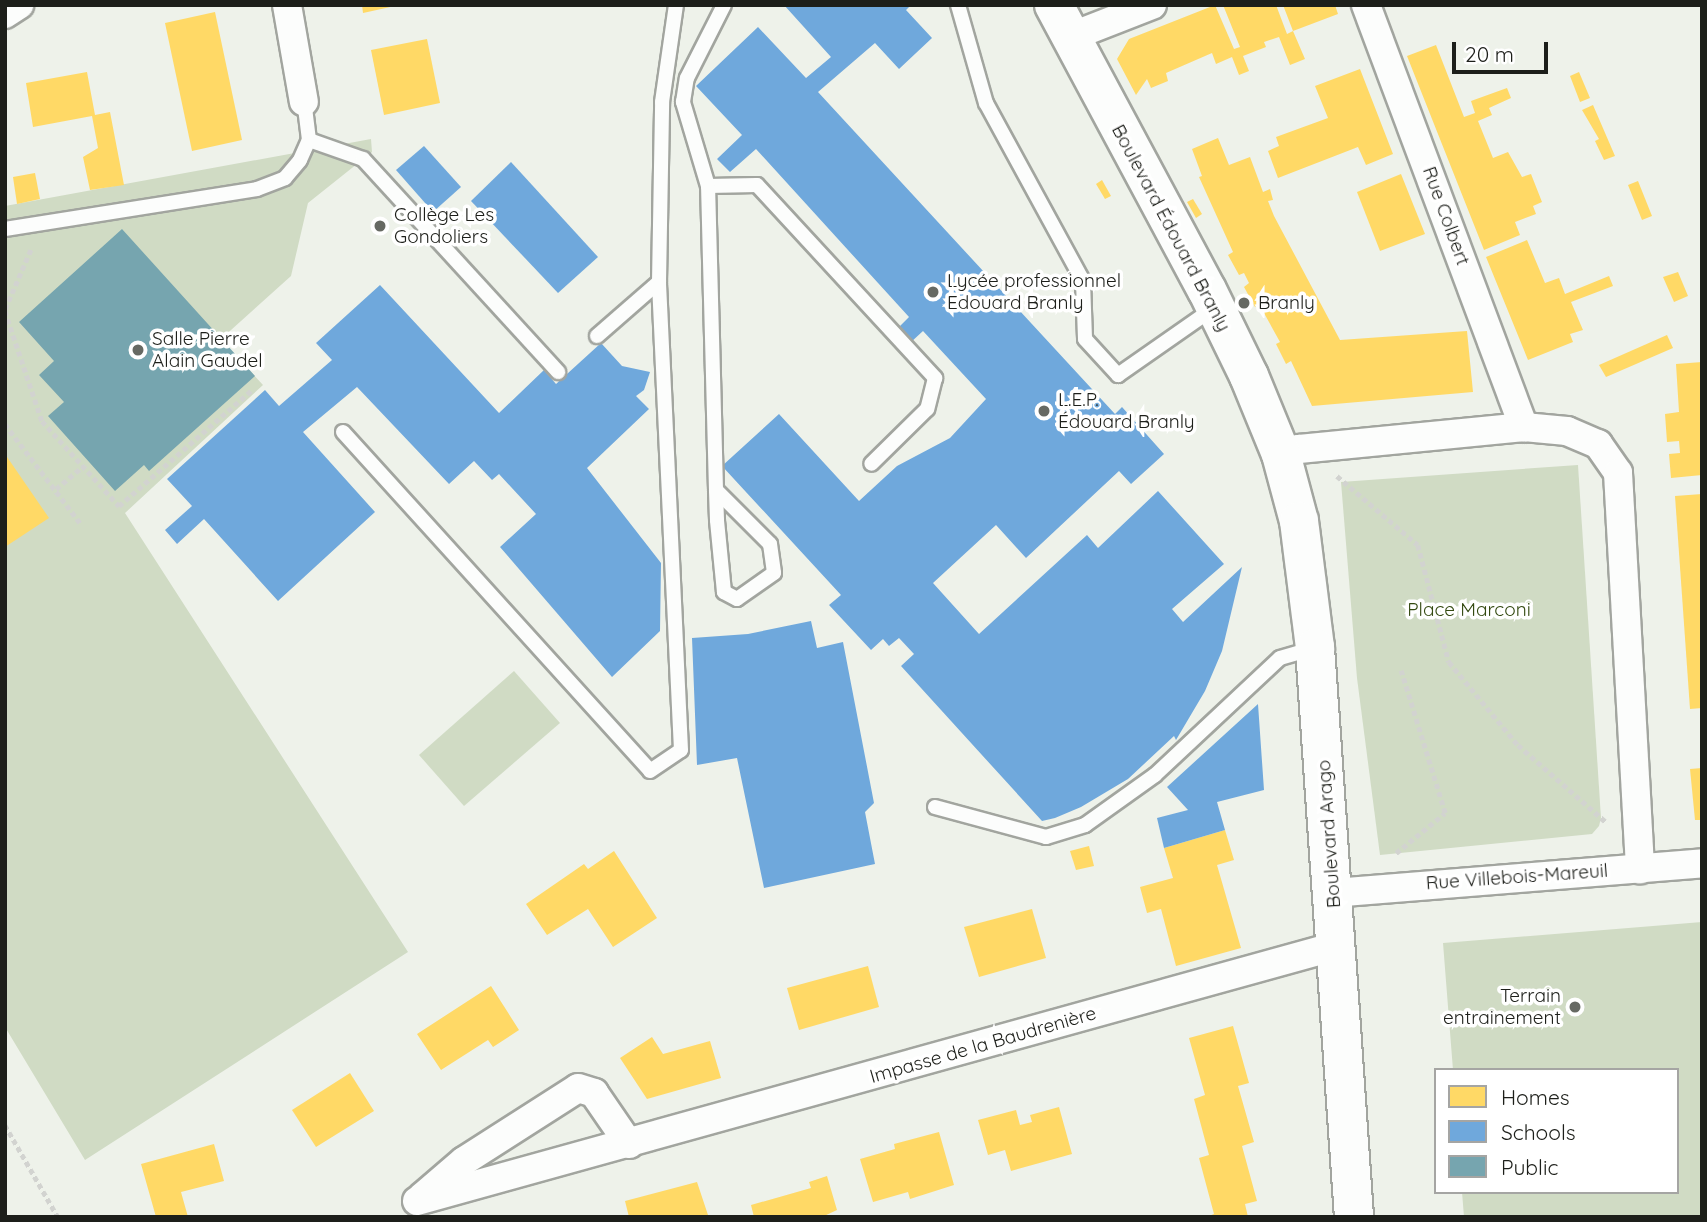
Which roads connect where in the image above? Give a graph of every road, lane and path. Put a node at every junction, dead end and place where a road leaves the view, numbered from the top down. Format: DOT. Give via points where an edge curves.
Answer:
graph roads {
  1 [pos="19,5"];
  2 [pos="287,5"];
  3 [pos="676,5"];
  4 [pos="724,5"];
  5 [pos="958,5"];
  6 [pos="1152,5"];
  7 [pos="1366,5"];
  8 [pos="5,15"];
  9 [pos="1062,21"];
  10 [pos="304,102"];
  11 [pos="309,139"];
  12 [pos="708,186"];
  13 [pos="28,225"];
  14 [pos="5,229"];
  15 [pos="659,282"];
  16 [pos="1215,307"];
  17 [pos="5,310"];
  18 [pos="597,335"];
  19 [pos="558,372"];
  20 [pos="252,390"];
  21 [pos="5,424"];
  22 [pos="1524,427"];
  23 [pos="343,432"];
  24 [pos="1281,454"];
  25 [pos="872,464"];
  26 [pos="83,466"];
  27 [pos="1335,474"];
  28 [pos="56,489"];
  29 [pos="716,490"];
  30 [pos="81,524"];
  31 [pos="1315,648"];
  32 [pos="1401,671"];
  33 [pos="934,807"];
  34 [pos="1609,825"];
  35 [pos="1396,853"];
  36 [pos="1702,863"];
  37 [pos="1640,869"];
  38 [pos="1333,893"];
  39 [pos="1336,946"];
  40 [pos="5,1125"];
  41 [pos="629,1144"];
  42 [pos="58,1217"];
  43 [pos="1354,1217"];
  1 -- 8 [label="street"];
  2 -- 10 [label="street"];
  3 -- 15 [label="lane" via="662,102"];
  4 -- 12 [label="lane" via="687,78 683,102"];
  5 -- 16 [label="lane" via="986,103 1083,281 1085,339 1118,375"];
  6 -- 9 [label="street"];
  7 -- 22 [label="street, Rue Colbert"];
  9 -- 16 [label="main road, Boulevard Édouard Branly"];
  10 -- 11 [label="lane"];
  11 -- 13 [label="lane" via="285,178 257,189"];
  11 -- 19 [label="lane" via="363,159"];
  12 -- 25 [label="lane" via="757,185 935,378 927,409"];
  12 -- 29 [label="lane"];
  13 -- 14 [label="lane"];
  13 -- 17 [label="path" via="33,244"];
  15 -- 18 [label="lane"];
  15 -- 23 [label="lane" via="681,750 650,771"];
  16 -- 24 [label="main road, Boulevard Édouard Branly" via="1250,376"];
  17 -- 26 [label="path" via="42,421"];
  20 -- 26 [label="path" via="119,506"];
  21 -- 28 [label="path"];
  22 -- 24 [label="street"];
  22 -- 37 [label="street" via="1567,431 1598,444 1618,473"];
  24 -- 31 [label="main road, Boulevard Arago" via="1300,522"];
  26 -- 28 [label="path"];
  27 -- 34 [label="path" via="1418,545 1448,662 1518,744"];
  28 -- 30 [label="path"];
  29 -- 29 [label="lane" via="724,592 737,599 774,573 770,544"];
  31 -- 33 [label="lane" via="1280,658 1156,775 1085,825 1046,838"];
  31 -- 38 [label="main road, Boulevard Arago"];
  32 -- 35 [label="path" via="1445,813"];
  36 -- 37 [label="street, Rue Villebois-Mareuil"];
  37 -- 38 [label="street, Rue Villebois-Mareuil"];
  38 -- 39 [label="main road, Boulevard Arago"];
  39 -- 41 [label="street, Impasse de la Baudrenière"];
  39 -- 43 [label="main road, Boulevard Arago"];
  40 -- 42 [label="path"];
  41 -- 41 [label="street, Impasse de la Baudrenière" via="483,1184 417,1202 464,1161 578,1088 594,1093"];
}
